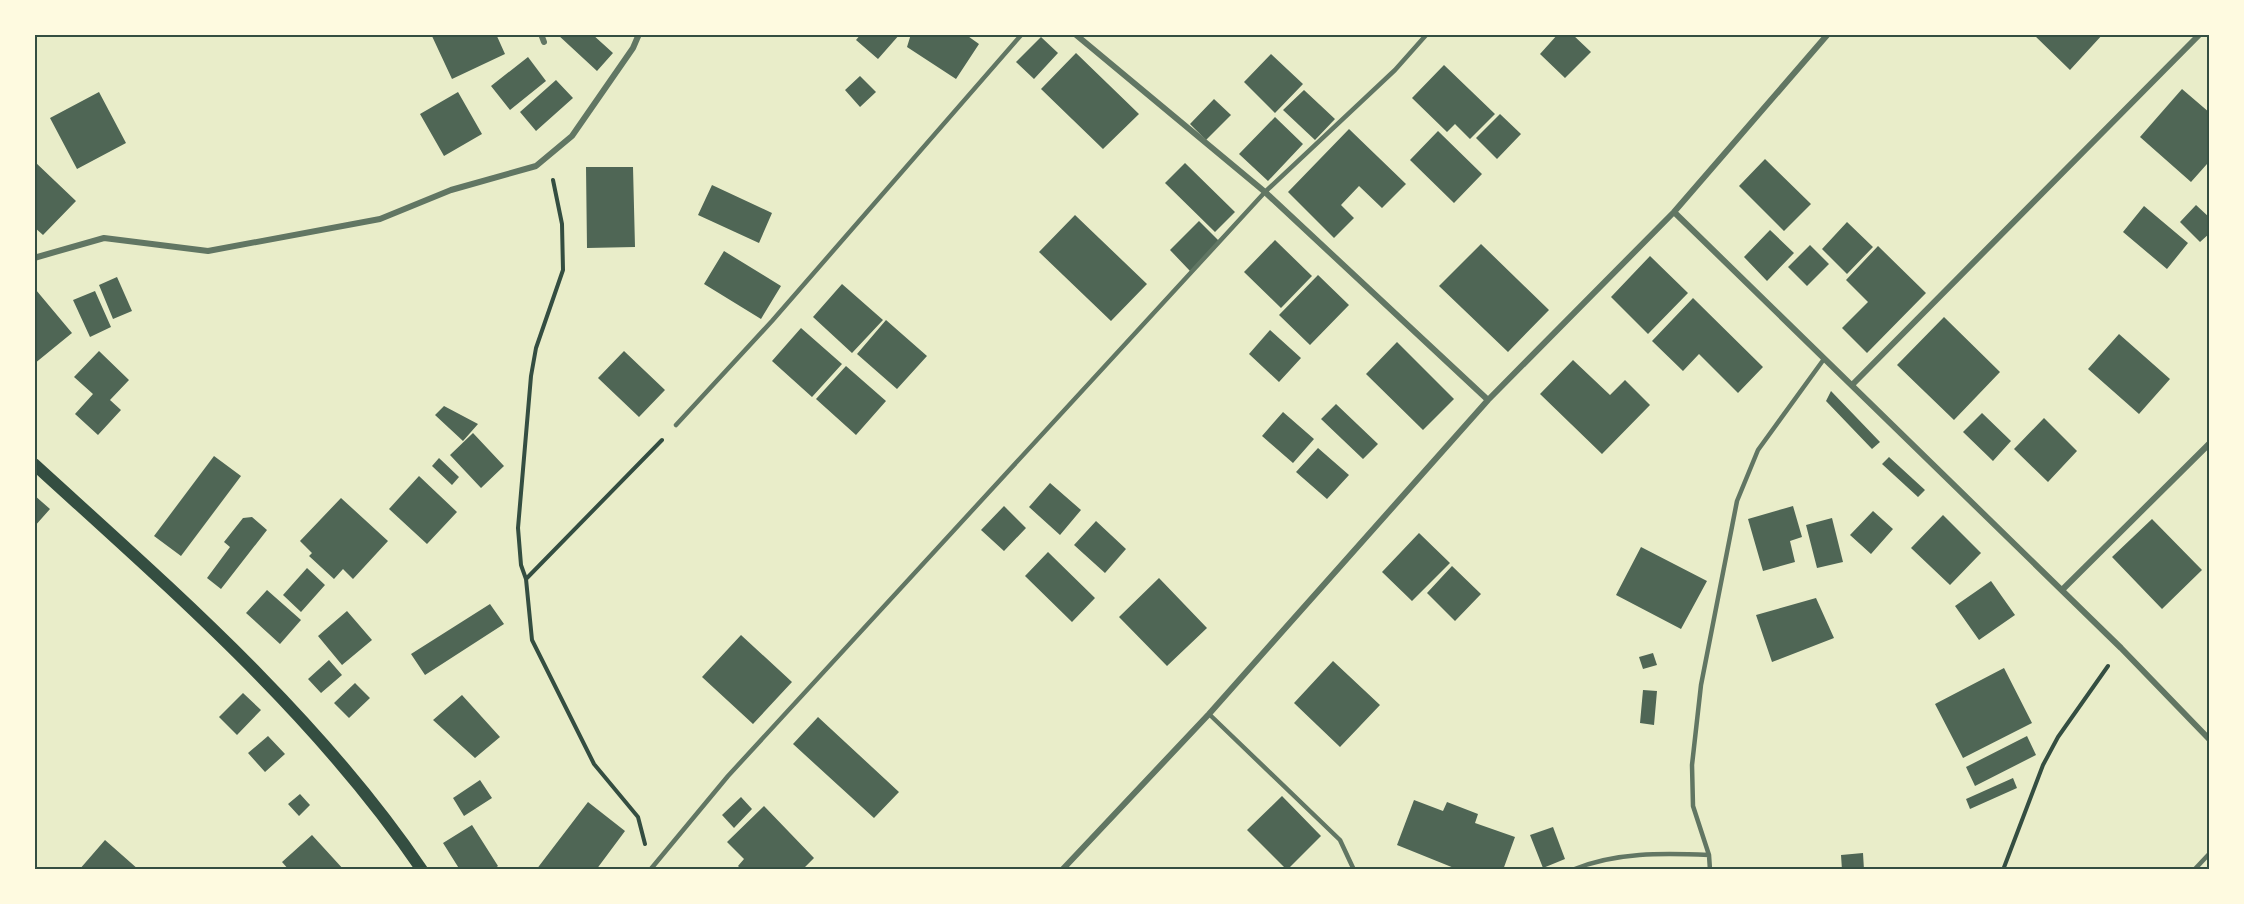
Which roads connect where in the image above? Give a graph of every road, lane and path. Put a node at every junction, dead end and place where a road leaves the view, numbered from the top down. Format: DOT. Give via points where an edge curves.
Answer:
graph roads {
  1 [pos="542,34"];
  2 [pos="639,34"];
  3 [pos="1022,34"];
  4 [pos="1075,34"];
  5 [pos="1427,34"];
  6 [pos="1828,34"];
  7 [pos="2200,34"];
  8 [pos="544,42"];
  9 [pos="548,156"];
  10 [pos="1265,192"];
  11 [pos="1674,212"];
  12 [pos="34,258"];
  13 [pos="1824,359"];
  14 [pos="1852,385"];
  15 [pos="1488,400"];
  16 [pos="676,425"];
  17 [pos="2210,443"];
  18 [pos="34,464"];
  19 [pos="526,579"];
  20 [pos="2062,590"];
  21 [pos="2121,648"];
  22 [pos="1209,714"];
  23 [pos="2210,740"];
  24 [pos="2210,853"];
  25 [pos="1709,855"];
  26 [pos="650,869"];
  27 [pos="422,870"];
  28 [pos="1062,870"];
  29 [pos="1354,870"];
  30 [pos="1572,870"];
  31 [pos="1710,870"];
  32 [pos="2003,870"];
  33 [pos="2194,870"];
  1 -- 8 [label="street"];
  2 -- 9 [label="street" via="572,136"];
  3 -- 16 [label="lane"];
  4 -- 10 [label="street"];
  5 -- 10 [label="lane" via="1395,70"];
  6 -- 11 [label="street"];
  7 -- 14 [label="street"];
  9 -- 12 [label="street" via="536,166 451,190 380,219 208,251 104,238"];
  9 -- 19 [label="path" via="562,224 563,270 536,348 531,376 518,528"];
  10 -- 15 [label="street"];
  10 -- 26 [label="lane" via="728,776"];
  11 -- 13 [label="street"];
  11 -- 15 [label="street"];
  13 -- 14 [label="street"];
  13 -- 25 [label="lane" via="1758,450 1737,501 1701,685 1692,765 1692,806"];
  14 -- 20 [label="street"];
  15 -- 22 [label="street"];
  16 -- 19 [label="path"];
  17 -- 20 [label="street"];
  18 -- 27 [label="main road" via="136,557 319,738"];
  19 -- 26 [label="path" via="532,640 594,764 638,817"];
  20 -- 21 [label="street"];
  21 -- 23 [label="street"];
  21 -- 32 [label="path" via="2058,737 2043,765"];
  22 -- 28 [label="street"];
  22 -- 29 [label="lane" via="1340,840"];
  24 -- 33 [label="lane"];
  25 -- 30 [label="lane" via="1594,860"];
  25 -- 31 [label="lane"];
}
